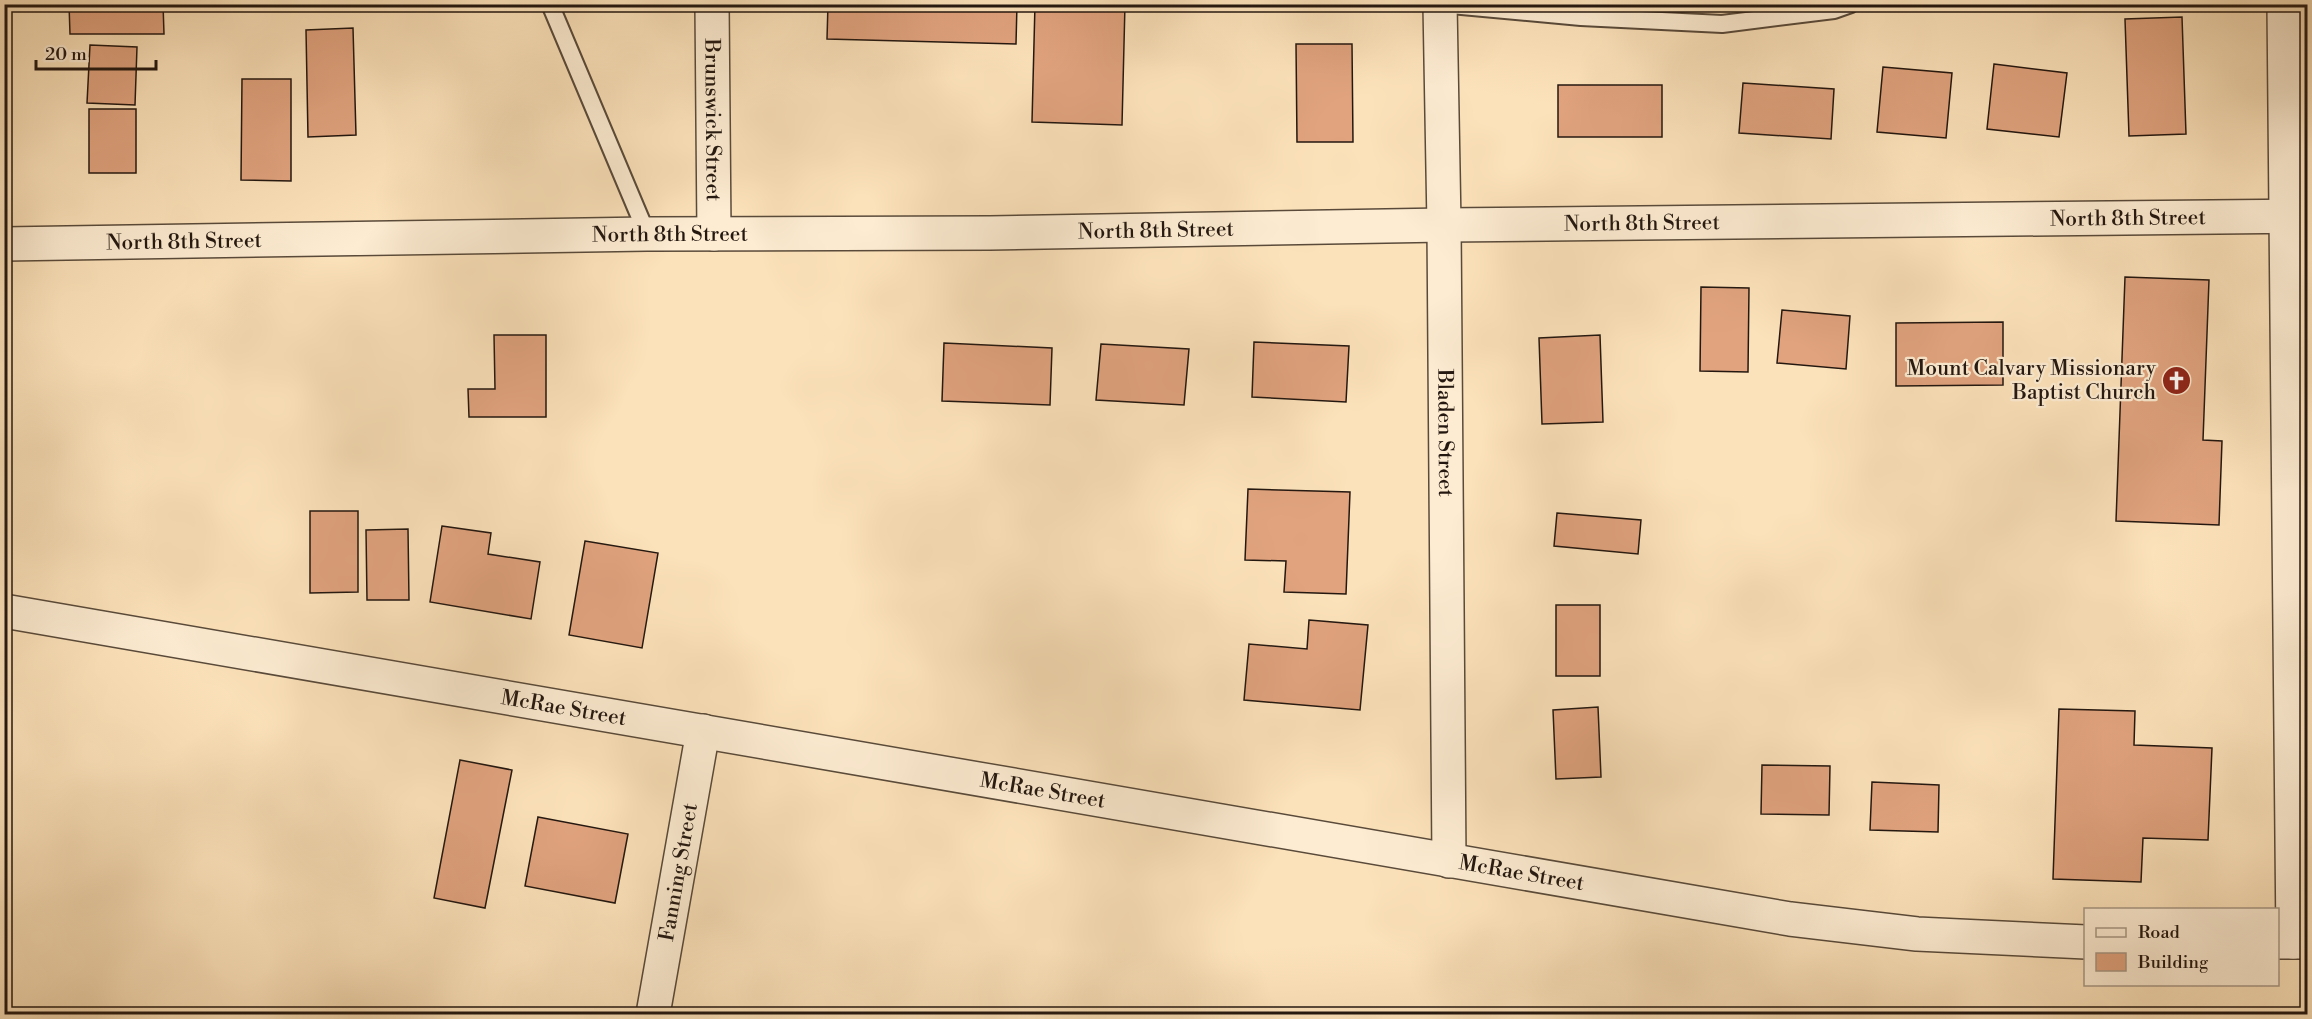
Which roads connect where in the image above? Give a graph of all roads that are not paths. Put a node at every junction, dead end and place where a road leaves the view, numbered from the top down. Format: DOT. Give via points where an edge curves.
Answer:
graph roads {
  1 [pos="550,4"];
  2 [pos="712,4"];
  3 [pos="1440,4"];
  4 [pos="1851,4"];
  5 [pos="2284,4"];
  6 [pos="2297,216"];
  7 [pos="1444,225"];
  8 [pos="647,234"];
  9 [pos="714,234"];
  10 [pos="4,244"];
  11 [pos="4,611"];
  12 [pos="703,731"];
  13 [pos="1449,861"];
  14 [pos="2084,942"];
  15 [pos="2293,942"];
  16 [pos="653,1014"];
  1 -- 8 [label="lane"];
  2 -- 9 [label="street, Brunswick Street"];
  3 -- 4 [label="lane" via="1722,24 1834,10"];
  3 -- 7 [label="street, Bladen Street"];
  5 -- 6 [label="street"];
  6 -- 7 [label="street, North 8th Street"];
  6 -- 15 [label="street"];
  7 -- 9 [label="street, North 8th Street"];
  7 -- 13 [label="street, Bladen Street"];
  8 -- 9 [label="street, North 8th Street"];
  8 -- 10 [label="street, North 8th Street"];
  11 -- 12 [label="street, McRae Street"];
  12 -- 13 [label="street, McRae Street"];
  12 -- 16 [label="street, Fanning Street"];
  13 -- 14 [label="street, McRae Street" via="1790,919 1917,934"];
}
